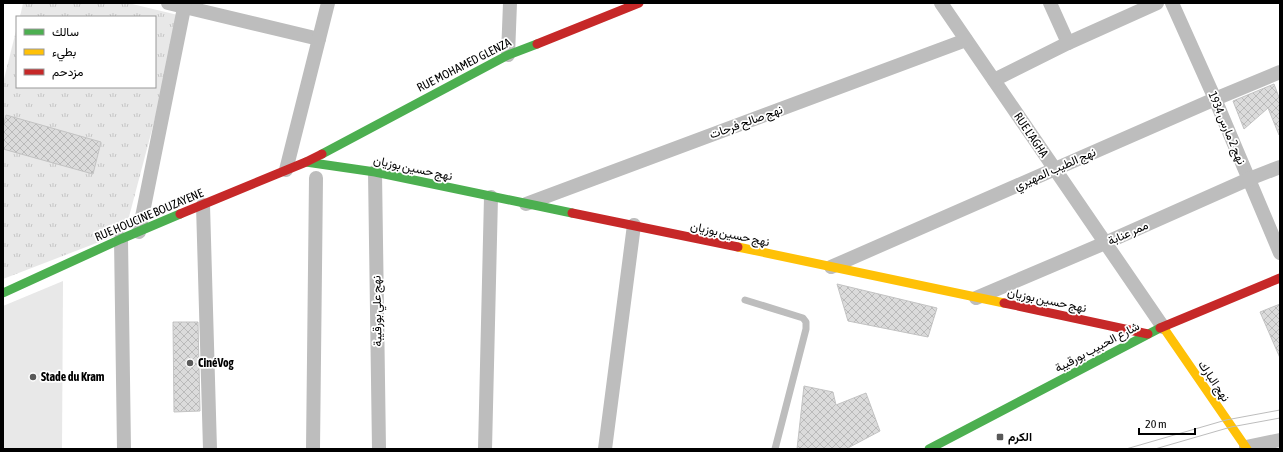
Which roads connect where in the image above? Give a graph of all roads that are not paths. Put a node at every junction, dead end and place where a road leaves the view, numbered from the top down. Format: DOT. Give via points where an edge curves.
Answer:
graph roads {
  1 [pos="168,3"];
  2 [pos="328,3"];
  3 [pos="510,3"];
  4 [pos="638,3"];
  5 [pos="941,3"];
  6 [pos="1050,3"];
  7 [pos="1157,3"];
  8 [pos="1172,3"];
  9 [pos="185,5"];
  10 [pos="319,39"];
  11 [pos="966,40"];
  12 [pos="1068,43"];
  13 [pos="508,55"];
  14 [pos="1280,72"];
  15 [pos="994,80"];
  16 [pos="1215,99"];
  17 [pos="306,162"];
  18 [pos="1280,167"];
  19 [pos="1054,169"];
  20 [pos="286,170"];
  21 [pos="375,172"];
  22 [pos="316,178"];
  23 [pos="1249,179"];
  24 [pos="491,197"];
  25 [pos="525,204"];
  26 [pos="203,205"];
  27 [pos="634,225"];
  28 [pos="139,232"];
  29 [pos="121,239"];
  30 [pos="1105,243"];
  31 [pos="1280,253"];
  32 [pos="830,268"];
  33 [pos="1280,278"];
  34 [pos="3,293"];
  35 [pos="976,298"];
  36 [pos="745,300"];
  37 [pos="1163,326"];
  38 [pos="1148,334"];
  39 [pos="1280,440"];
  40 [pos="1247,448"];
  41 [pos="124,449"];
  42 [pos="210,449"];
  43 [pos="313,449"];
  44 [pos="378,449"];
  45 [pos="485,449"];
  46 [pos="605,449"];
  47 [pos="775,449"];
  48 [pos="929,449"];
  1 -- 9 [label="street"];
  2 -- 10 [label="street"];
  3 -- 13 [label="street"];
  4 -- 13 [label="street, RUE MOHAMED GLENZA"];
  5 -- 11 [label="street, RUE L'AGHA"];
  6 -- 12 [label="street"];
  7 -- 12 [label="street"];
  8 -- 16 [label="street, نهج 2 مارس 1934"];
  9 -- 10 [label="street"];
  9 -- 28 [label="street"];
  10 -- 20 [label="street"];
  11 -- 15 [label="street, RUE L'AGHA"];
  11 -- 25 [label="street, نهج صالح فرحات"];
  12 -- 15 [label="street"];
  13 -- 17 [label="street, RUE MOHAMED GLENZA"];
  14 -- 16 [label="street, نهج الطيب المهيري"];
  15 -- 19 [label="street, RUE L'AGHA"];
  16 -- 19 [label="street, نهج الطيب المهيري"];
  16 -- 23 [label="street, نهج 2 مارس 1934"];
  17 -- 20 [label="street, RUE HOUCINE BOUZAYENE"];
  17 -- 21 [label="street, نهج حسين بوزيان"];
  18 -- 23 [label="street, ممر عنابة"];
  19 -- 30 [label="street, RUE L'AGHA"];
  19 -- 32 [label="street, نهج الطيب المهيري"];
  20 -- 26 [label="street, RUE HOUCINE BOUZAYENE"];
  21 -- 24 [label="street, نهج حسين بوزيان"];
  21 -- 44 [label="street, نهج علي بورقيبة"];
  22 -- 43 [label="street"];
  23 -- 30 [label="street, ممر عنابة"];
  23 -- 31 [label="street, نهج 2 مارس 1934"];
  24 -- 25 [label="street, نهج حسين بوزيان"];
  24 -- 45 [label="street"];
  25 -- 27 [label="street, نهج حسين بوزيان"];
  26 -- 28 [label="street, RUE HOUCINE BOUZAYENE"];
  26 -- 42 [label="street"];
  27 -- 32 [label="street, نهج حسين بوزيان"];
  27 -- 46 [label="street"];
  28 -- 29 [label="street, RUE HOUCINE BOUZAYENE"];
  29 -- 34 [label="street, RUE HOUCINE BOUZAYENE"];
  29 -- 41 [label="street"];
  30 -- 35 [label="street, ممر عنابة"];
  30 -- 37 [label="street, RUE L'AGHA"];
  32 -- 35 [label="street, نهج حسين بوزيان"];
  33 -- 37 [label="street, شارع الحبيب بورقيبة"];
  35 -- 38 [label="street, نهج حسين بوزيان"];
  36 -- 47 [label="lane" via="803,318 806,322"];
  37 -- 38 [label="street, شارع الحبيب بورقيبة"];
  37 -- 40 [label="street, نهج البارك"];
  38 -- 48 [label="street, شارع الحبيب بورقيبة"];
  39 -- 40 [label="street"];
}
